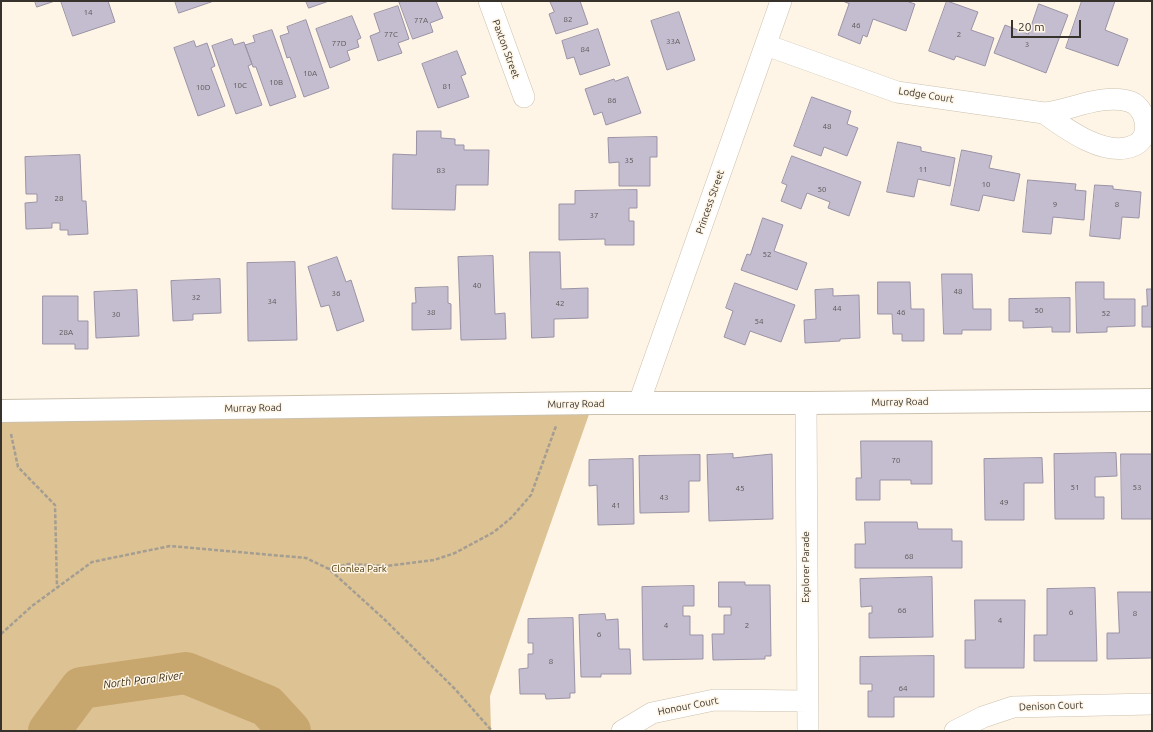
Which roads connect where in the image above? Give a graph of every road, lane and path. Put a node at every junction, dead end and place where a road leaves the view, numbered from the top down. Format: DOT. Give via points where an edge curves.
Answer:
graph roads {
  1 [pos="489,1"];
  2 [pos="781,1"];
  3 [pos="766,45"];
  4 [pos="524,97"];
  5 [pos="1044,113"];
  6 [pos="1152,400"];
  7 [pos="639,403"];
  8 [pos="806,403"];
  9 [pos="561,404"];
  10 [pos="3,411"];
  11 [pos="329,569"];
  12 [pos="57,588"];
  13 [pos="1,634"];
  14 [pos="807,701"];
  15 [pos="1152,704"];
  16 [pos="492,731"];
  17 [pos="622,731"];
  18 [pos="808,731"];
  19 [pos="955,731"];
  1 -- 4 [label="street, Paxton Street"];
  2 -- 3 [label="street, Princess Street"];
  3 -- 5 [label="street, Lodge Court" via="898,92"];
  3 -- 7 [label="street, Princess Street"];
  6 -- 8 [label="street, Murray Road"];
  7 -- 8 [label="street, Murray Road"];
  7 -- 9 [label="street, Murray Road"];
  8 -- 14 [label="street, Explorer Parade"];
  9 -- 10 [label="street, Murray Road"];
  9 -- 11 [label="path" via="555,433 531,495 511,518 494,532 455,553 434,560 387,566 348,564"];
  10 -- 12 [label="path" via="18,467 55,505"];
  11 -- 12 [label="path" via="306,558 170,546 92,562"];
  11 -- 16 [label="path" via="455,689"];
  12 -- 13 [label="path"];
  14 -- 17 [label="street, Honour Court" via="714,700 652,714"];
  14 -- 18 [label="street, Explorer Parade"];
  15 -- 19 [label="street, Denison Court" via="1013,707 983,717"];
}
